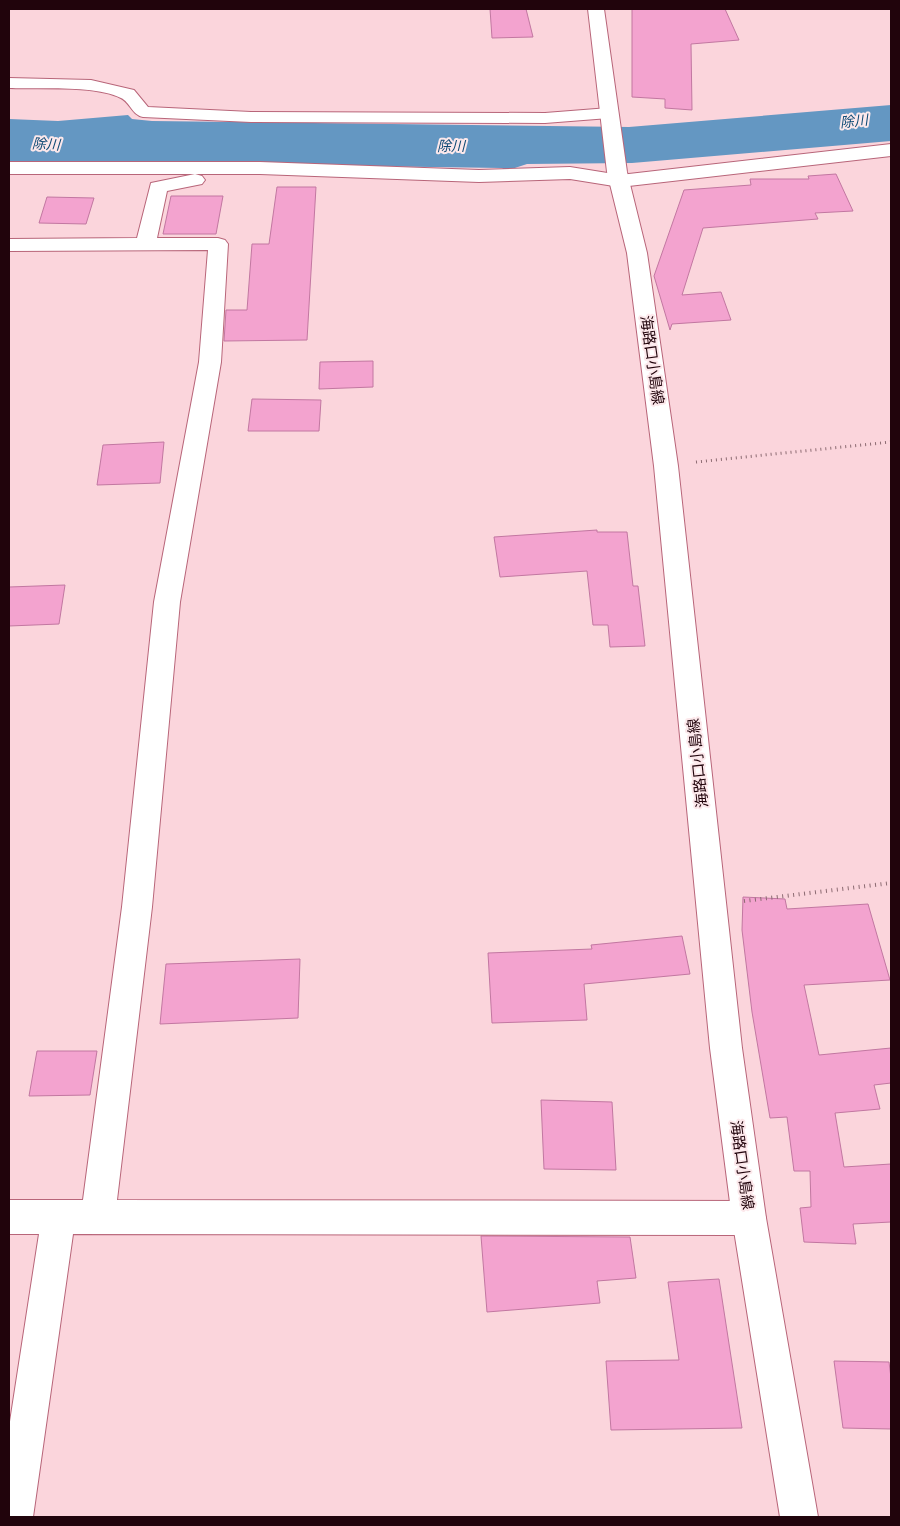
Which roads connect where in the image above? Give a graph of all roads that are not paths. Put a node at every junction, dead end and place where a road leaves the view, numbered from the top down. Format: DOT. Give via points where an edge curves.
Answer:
graph roads {
  1 [pos="596,9"];
  2 [pos="9,83"];
  3 [pos="609,113"];
  4 [pos="891,150"];
  5 [pos="9,168"];
  6 [pos="260,168"];
  7 [pos="619,177"];
  8 [pos="9,245"];
  9 [pos="145,245"];
  10 [pos="59,1216"];
  11 [pos="98,1216"];
  12 [pos="9,1218"];
  13 [pos="749,1218"];
  14 [pos="14,1517"];
  15 [pos="799,1517"];
  1 -- 3 [label="street, 海路口小島線"];
  2 -- 3 [label="street" via="91,85 128,94 143,112 252,117 516,118"];
  3 -- 7 [label="street, 海路口小島線"];
  4 -- 7 [label="street"];
  5 -- 6 [label="street"];
  6 -- 7 [label="street" via="479,176 570,173"];
  6 -- 9 [label="street" via="158,187"];
  7 -- 13 [label="street, 海路口小島線" via="637,253 666,466 726,1048"];
  8 -- 9 [label="street"];
  9 -- 11 [label="street" via="218,244 210,362 167,602 137,907"];
  10 -- 11 [label="street"];
  10 -- 12 [label="street"];
  10 -- 14 [label="street"];
  11 -- 13 [label="street"];
  13 -- 15 [label="street, 海路口小島線"];
}
